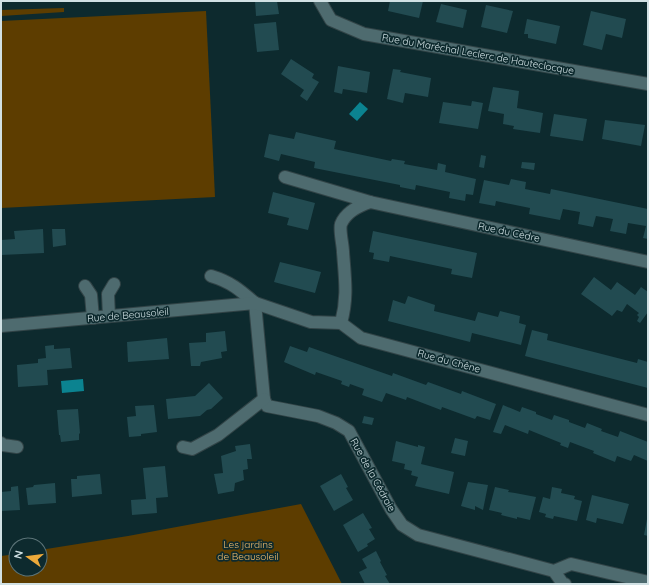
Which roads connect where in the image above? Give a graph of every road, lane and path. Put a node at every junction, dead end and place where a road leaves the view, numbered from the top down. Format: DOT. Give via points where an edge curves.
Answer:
graph roads {
  1 [pos="320,1"];
  2 [pos="648,84"];
  3 [pos="285,177"];
  4 [pos="370,202"];
  5 [pos="648,262"];
  6 [pos="211,276"];
  7 [pos="114,284"];
  8 [pos="84,286"];
  9 [pos="255,304"];
  10 [pos="109,316"];
  11 [pos="93,318"];
  12 [pos="341,323"];
  13 [pos="2,328"];
  14 [pos="264,399"];
  15 [pos="648,415"];
  16 [pos="1,443"];
  17 [pos="17,447"];
  18 [pos="183,447"];
  19 [pos="554,571"];
  20 [pos="648,582"];
  21 [pos="565,584"];
  1 -- 2 [label="street, Rue du Maréchal Leclerc de Hauteclocque" via="331,20 364,34"];
  3 -- 4 [label="street, Rue du Cèdre"];
  4 -- 5 [label="street, Rue du Cèdre"];
  4 -- 12 [label="street" via="357,207 347,215 341,225 346,285"];
  6 -- 9 [label="street" via="237,287"];
  7 -- 10 [label="street" via="108,294"];
  8 -- 11 [label="street" via="91,295"];
  9 -- 10 [label="street, Rue de Beausoleil"];
  9 -- 12 [label="street" via="311,322"];
  9 -- 14 [label="street"];
  10 -- 11 [label="street, Rue de Beausoleil"];
  11 -- 13 [label="street, Rue de Beausoleil"];
  12 -- 15 [label="street, Rue du Chêne" via="361,338"];
  14 -- 18 [label="street" via="218,435 192,449"];
  14 -- 19 [label="street, Rue de la Cédraie" via="267,406 318,416 349,431 391,509 402,525 418,535"];
  16 -- 17 [label="street"];
  19 -- 20 [label="street" via="571,564"];
  19 -- 21 [label="street"];
}
